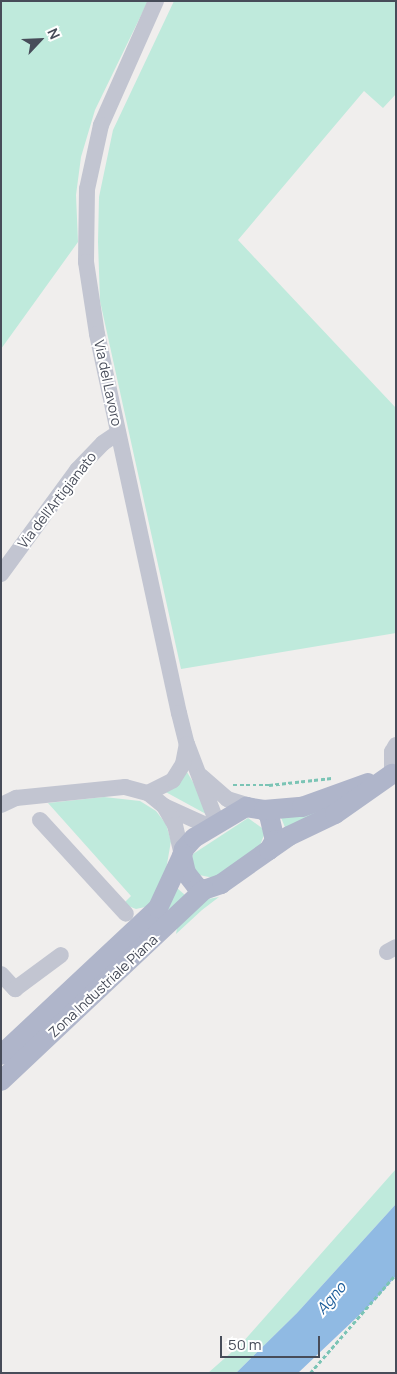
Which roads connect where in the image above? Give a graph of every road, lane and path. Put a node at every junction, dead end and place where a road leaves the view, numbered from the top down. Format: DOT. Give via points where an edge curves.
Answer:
graph roads {
  1 [pos="156,1"];
  2 [pos="118,433"];
  3 [pos="1,574"];
  4 [pos="187,744"];
  5 [pos="396,745"];
  6 [pos="196,771"];
  7 [pos="394,774"];
  8 [pos="340,777"];
  9 [pos="226,783"];
  10 [pos="148,793"];
  11 [pos="41,796"];
  12 [pos="9,802"];
  13 [pos="164,806"];
  14 [pos="261,809"];
  15 [pos="40,820"];
  16 [pos="213,825"];
  17 [pos="269,850"];
  18 [pos="182,856"];
  19 [pos="204,890"];
  20 [pos="126,914"];
  21 [pos="149,918"];
  22 [pos="133,934"];
  23 [pos="61,955"];
  24 [pos="1,974"];
  25 [pos="1,1055"];
  26 [pos="1,1081"];
  27 [pos="396,1274"];
  28 [pos="310,1373"];
  1 -- 2 [label="street, Via del Lavoro" via="101,125 87,189 90,298"];
  2 -- 3 [label="street, Via dell'Artigianato" via="103,443 77,470"];
  2 -- 4 [label="street, Via del Lavoro"];
  4 -- 6 [label="street, Via del Lavoro"];
  4 -- 10 [label="street" via="183,764 173,780"];
  5 -- 7 [label="street" via="392,752"];
  6 -- 14 [label="street, Via del Lavoro" via="227,799"];
  6 -- 16 [label="street, Via del Lavoro"];
  7 -- 14 [label="main road, Zona Industriale Piana" via="302,807"];
  7 -- 17 [label="main road, Zona Industriale Piana" via="335,814 289,836"];
  8 -- 9 [label="path" via="269,785"];
  10 -- 11 [label="street" via="125,787"];
  10 -- 13 [label="street"];
  11 -- 12 [label="street"];
  11 -- 15 [label="street"];
  12 -- 15 [label="street"];
  13 -- 16 [label="street"];
  13 -- 18 [label="street" via="175,825"];
  14 -- 16 [label="main road, Zona Industriale Piana" via="238,809"];
  14 -- 17 [label="main road" via="274,831 275,840"];
  15 -- 20 [label="street"];
  16 -- 18 [label="main road, Zona Industriale Piana" via="188,844"];
  17 -- 19 [label="main road, Zona Industriale Piana" via="221,884"];
  18 -- 19 [label="main road" via="191,881"];
  18 -- 21 [label="main road, Zona Industriale Piana" via="158,908"];
  19 -- 26 [label="main road, Zona Industriale Piana"];
  20 -- 21 [label="street" via="136,919"];
  20 -- 22 [label="street"];
  21 -- 22 [label="main road, Zona Industriale Piana"];
  22 -- 25 [label="main road, Zona Industriale Piana"];
  23 -- 24 [label="street" via="15,989"];
  27 -- 28 [label="path"];
}
